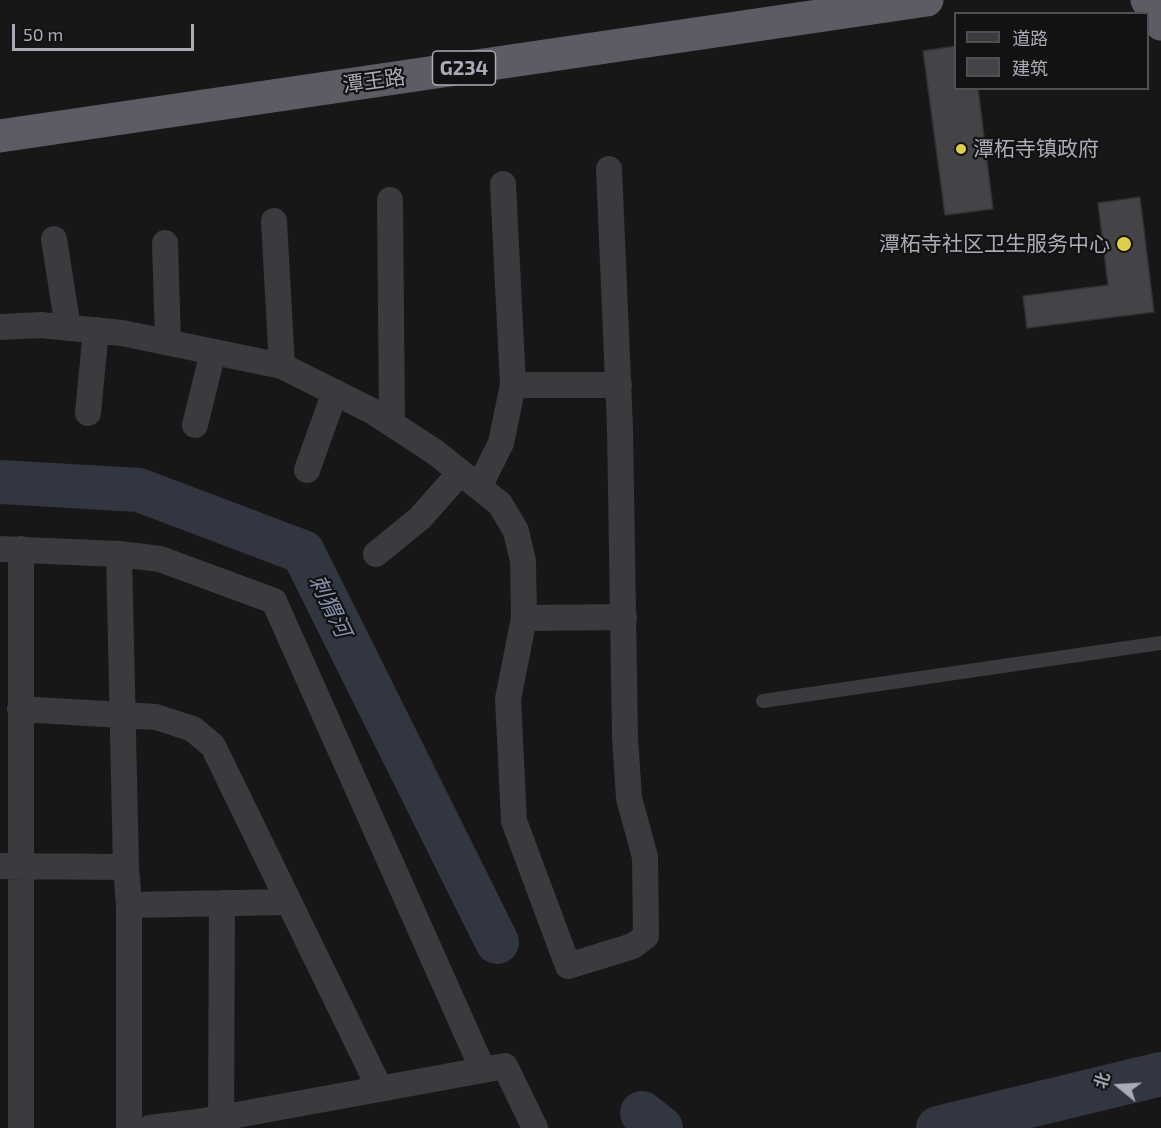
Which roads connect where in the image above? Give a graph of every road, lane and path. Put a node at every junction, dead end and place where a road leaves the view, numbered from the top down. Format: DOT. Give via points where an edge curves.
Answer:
graph roads {
  1 [pos="927,0"];
  2 [pos="1147,0"];
  3 [pos="812,8"];
  4 [pos="1161,24"];
  5 [pos="0,136"];
  6 [pos="609,169"];
  7 [pos="502,184"];
  8 [pos="390,200"];
  9 [pos="274,221"];
  10 [pos="54,239"];
  11 [pos="165,243"];
  12 [pos="0,327"];
  13 [pos="68,328"];
  14 [pos="96,330"];
  15 [pos="168,342"];
  16 [pos="213,352"];
  17 [pos="282,366"];
  18 [pos="619,385"];
  19 [pos="513,386"];
  20 [pos="335,392"];
  21 [pos="88,413"];
  22 [pos="392,424"];
  23 [pos="195,425"];
  24 [pos="307,470"];
  25 [pos="470,480"];
  26 [pos="10,549"];
  27 [pos="119,554"];
  28 [pos="376,554"];
  29 [pos="624,617"];
  30 [pos="524,618"];
  31 [pos="1161,643"];
  32 [pos="763,701"];
  33 [pos="20,709"];
  34 [pos="123,715"];
  35 [pos="10,866"];
  36 [pos="126,867"];
  37 [pos="222,903"];
  38 [pos="289,903"];
  39 [pos="129,904"];
  40 [pos="483,1070"];
  41 [pos="380,1089"];
  42 [pos="221,1118"];
  43 [pos="21,1128"];
  44 [pos="129,1128"];
  45 [pos="150,1128"];
  46 [pos="535,1128"];
  1 -- 3 [label="highway, 潭王路 / G234"];
  2 -- 4 [label="highway"];
  3 -- 5 [label="highway, 潭王路 / G234"];
  6 -- 18 [label="street"];
  7 -- 19 [label="street"];
  8 -- 22 [label="street"];
  9 -- 17 [label="street"];
  10 -- 13 [label="street"];
  11 -- 15 [label="street"];
  12 -- 13 [label="street"];
  13 -- 14 [label="street"];
  14 -- 15 [label="street"];
  14 -- 21 [label="street"];
  15 -- 16 [label="street"];
  16 -- 17 [label="street"];
  16 -- 23 [label="street"];
  17 -- 20 [label="street"];
  18 -- 19 [label="street"];
  18 -- 29 [label="street"];
  19 -- 25 [label="street" via="501,443"];
  20 -- 22 [label="street"];
  20 -- 24 [label="street"];
  22 -- 25 [label="street"];
  25 -- 28 [label="street"];
  25 -- 30 [label="street" via="501,504 516,531 523,561"];
  26 -- 27 [label="street"];
  26 -- 33 [label="street"];
  27 -- 34 [label="street"];
  27 -- 40 [label="street" via="160,559 274,601"];
  29 -- 30 [label="street"];
  29 -- 30 [label="street" via="629,798 645,857 646,936 633,946 568,966 514,821 508,699"];
  31 -- 32 [label="lane"];
  33 -- 34 [label="street"];
  33 -- 35 [label="street"];
  34 -- 36 [label="street"];
  34 -- 38 [label="street" via="156,717 193,729 213,747"];
  35 -- 36 [label="street"];
  35 -- 43 [label="street"];
  36 -- 39 [label="street"];
  37 -- 38 [label="street"];
  37 -- 39 [label="street"];
  37 -- 42 [label="street"];
  38 -- 41 [label="street"];
  39 -- 44 [label="street"];
  40 -- 41 [label="street"];
  40 -- 46 [label="street" via="505,1066"];
  41 -- 42 [label="street"];
  42 -- 45 [label="street"];
}
